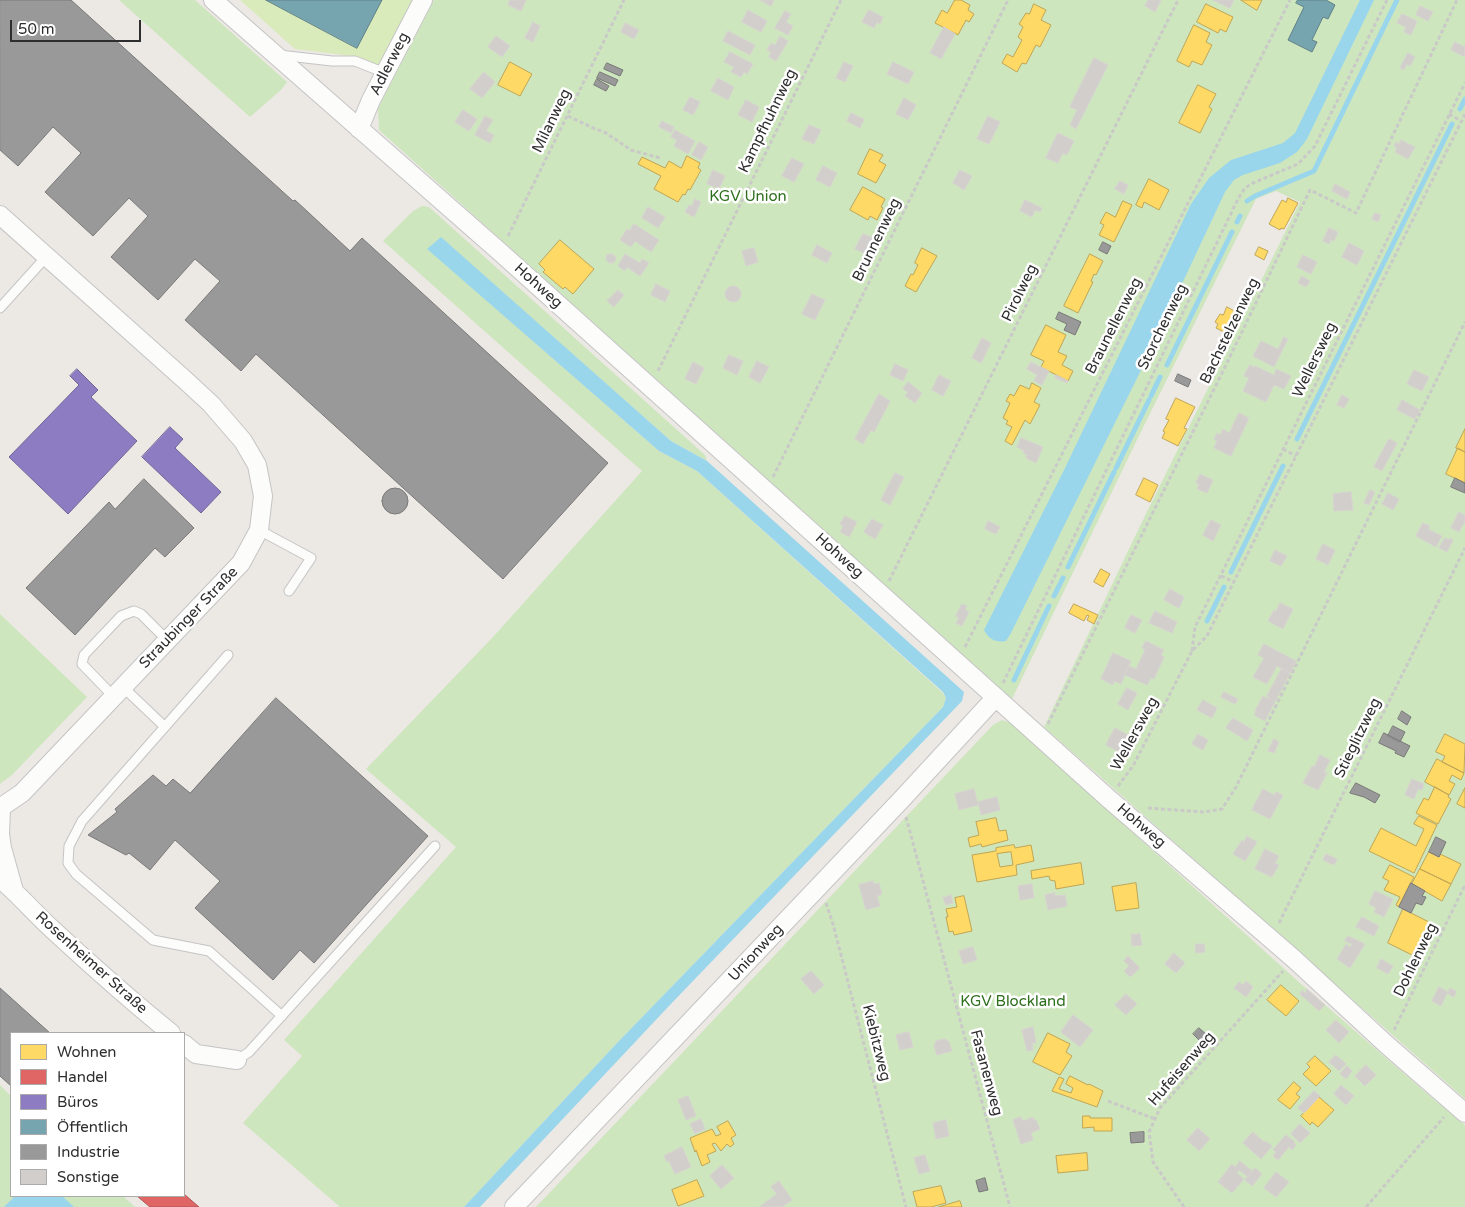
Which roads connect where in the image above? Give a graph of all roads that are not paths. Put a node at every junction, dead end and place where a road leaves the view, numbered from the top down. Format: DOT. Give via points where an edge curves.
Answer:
graph roads {
  1 [pos="213,0"];
  2 [pos="422,0"];
  3 [pos="274,54"];
  4 [pos="385,73"];
  5 [pos="359,129"];
  6 [pos="0,216"];
  7 [pos="46,257"];
  8 [pos="0,308"];
  9 [pos="259,530"];
  10 [pos="289,591"];
  11 [pos="168,641"];
  12 [pos="228,655"];
  13 [pos="119,692"];
  14 [pos="996,697"];
  15 [pos="165,727"];
  16 [pos="0,808"];
  17 [pos="435,846"];
  18 [pos="0,879"];
  19 [pos="14,891"];
  20 [pos="282,1016"];
  21 [pos="170,1032"];
  22 [pos="185,1045"];
  23 [pos="237,1060"];
  24 [pos="1460,1108"];
  25 [pos="514,1207"];
  1 -- 3 [label="street, Hohweg"];
  2 -- 4 [label="street, Adlerweg"];
  3 -- 4 [label="lane" via="355,61"];
  3 -- 5 [label="street, Hohweg"];
  4 -- 5 [label="street, Adlerweg"];
  5 -- 14 [label="street, Hohweg"];
  6 -- 7 [label="street, Straubinger Straße"];
  7 -- 8 [label="lane"];
  7 -- 9 [label="street, Straubinger Straße" via="211,404 243,440 257,465 263,496"];
  9 -- 10 [label="lane" via="311,558"];
  9 -- 11 [label="street, Straubinger Straße" via="241,563"];
  11 -- 13 [label="street, Straubinger Straße"];
  11 -- 13 [label="lane" via="141,614 134,611 121,616 84,655 82,664"];
  12 -- 15 [label="lane"];
  13 -- 15 [label="lane"];
  13 -- 16 [label="street, Straubinger Straße" via="22,793"];
  14 -- 24 [label="street, Hohweg"];
  14 -- 25 [label="street, Unionweg"];
  15 -- 20 [label="lane" via="82,821 69,846 68,863 76,874 153,940 209,951"];
  16 -- 19 [label="street, Rosenheimer Straße" via="2,848"];
  17 -- 20 [label="lane"];
  18 -- 19 [label="street, Rosenheimer Straße"];
  19 -- 21 [label="street, Rosenheimer Straße" via="66,942"];
  20 -- 23 [label="lane" via="249,1052"];
  22 -- 23 [label="street" via="196,1054"];
}
